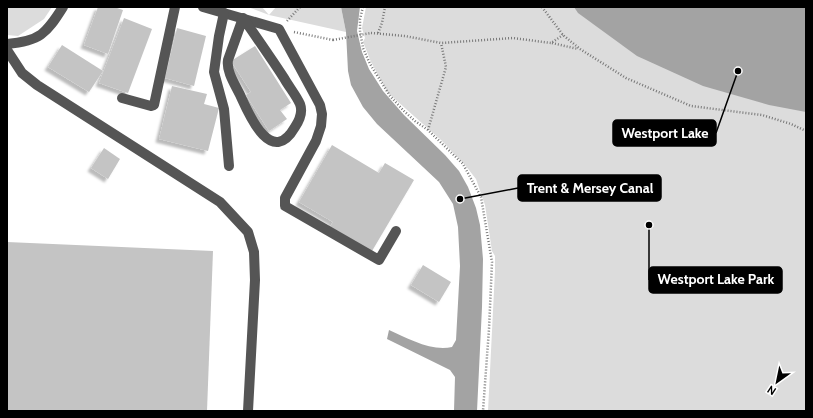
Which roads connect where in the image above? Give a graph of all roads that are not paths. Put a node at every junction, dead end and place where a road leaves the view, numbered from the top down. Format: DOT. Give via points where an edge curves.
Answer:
graph roads {
  1 [pos="63,7"];
  2 [pos="175,7"];
  3 [pos="203,7"];
  4 [pos="224,13"];
  5 [pos="243,18"];
  6 [pos="7,44"];
  7 [pos="7,50"];
  8 [pos="122,98"];
  9 [pos="228,166"];
  10 [pos="396,231"];
  11 [pos="248,411"];
  1 -- 6 [label="street" via="51,26 39,37 22,43"];
  2 -- 8 [label="street" via="154,104 151,106"];
  3 -- 4 [label="street"];
  4 -- 5 [label="street"];
  4 -- 9 [label="street" via="214,72 224,109"];
  5 -- 5 [label="street" via="301,106 299,121 285,140 269,140 260,133 227,65"];
  5 -- 10 [label="street" via="280,29 320,105 321,126 316,141 284,198 285,206 379,260"];
  7 -- 11 [label="street" via="22,73 37,85 220,202 248,232 254,252 255,280"];
}
